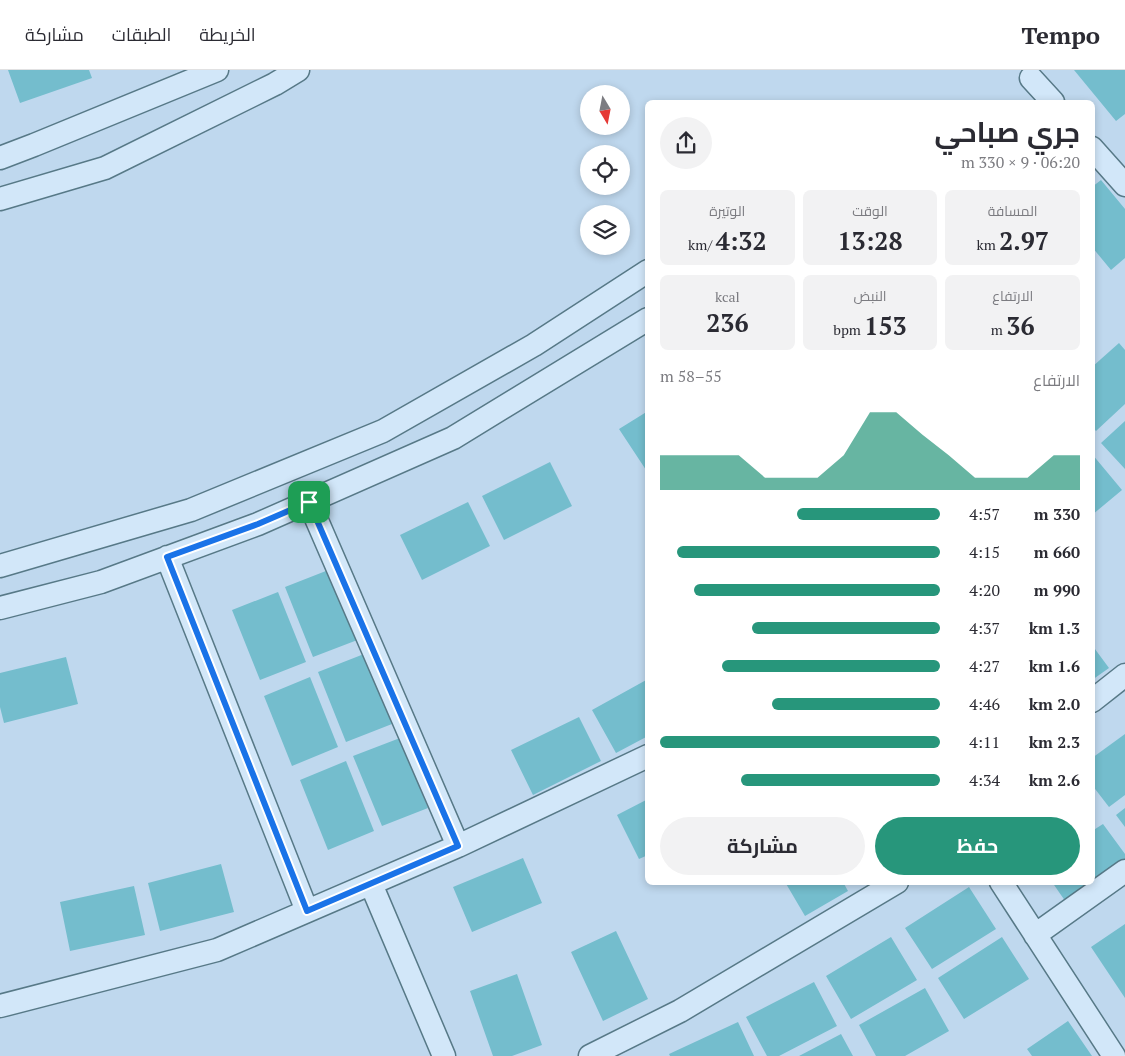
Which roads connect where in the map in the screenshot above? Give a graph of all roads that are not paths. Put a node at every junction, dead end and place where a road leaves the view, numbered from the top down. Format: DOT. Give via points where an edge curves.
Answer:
graph roads {
  1 [pos="217,70"];
  2 [pos="298,70"];
  3 [pos="1032,78"];
  4 [pos="1051,100"];
  5 [pos="1095,151"];
  6 [pos="0,158"];
  7 [pos="1125,185"];
  8 [pos="0,199"];
  9 [pos="645,272"];
  10 [pos="644,328"];
  11 [pos="309,502"];
  12 [pos="167,557"];
  13 [pos="0,566"];
  14 [pos="0,608"];
  15 [pos="1125,675"];
  16 [pos="1095,699"];
  17 [pos="645,757"];
  18 [pos="458,846"];
  19 [pos="1125,871"];
  20 [pos="371,884"];
  21 [pos="892,885"];
  22 [pos="1003,885"];
  23 [pos="307,911"];
  24 [pos="1035,935"];
  25 [pos="0,1006"];
  26 [pos="444,1056"];
  27 [pos="590,1056"];
  28 [pos="1114,1056"];
  1 -- 6 [label="street"];
  2 -- 8 [label="street" via="105,168"];
  3 -- 4 [label="street"];
  5 -- 7 [label="street"];
  9 -- 13 [label="street" via="534,345 382,432 191,510"];
  10 -- 11 [label="street" via="453,438"];
  11 -- 12 [label="street"];
  11 -- 18 [label="street"];
  12 -- 14 [label="street" via="101,582"];
  12 -- 23 [label="street"];
  15 -- 16 [label="street"];
  17 -- 18 [label="street"];
  18 -- 20 [label="street"];
  19 -- 24 [label="street"];
  20 -- 23 [label="street"];
  20 -- 26 [label="street"];
  21 -- 27 [label="street" via="680,1011"];
  22 -- 24 [label="street"];
  23 -- 25 [label="street" via="217,950"];
  24 -- 28 [label="street"];
}
